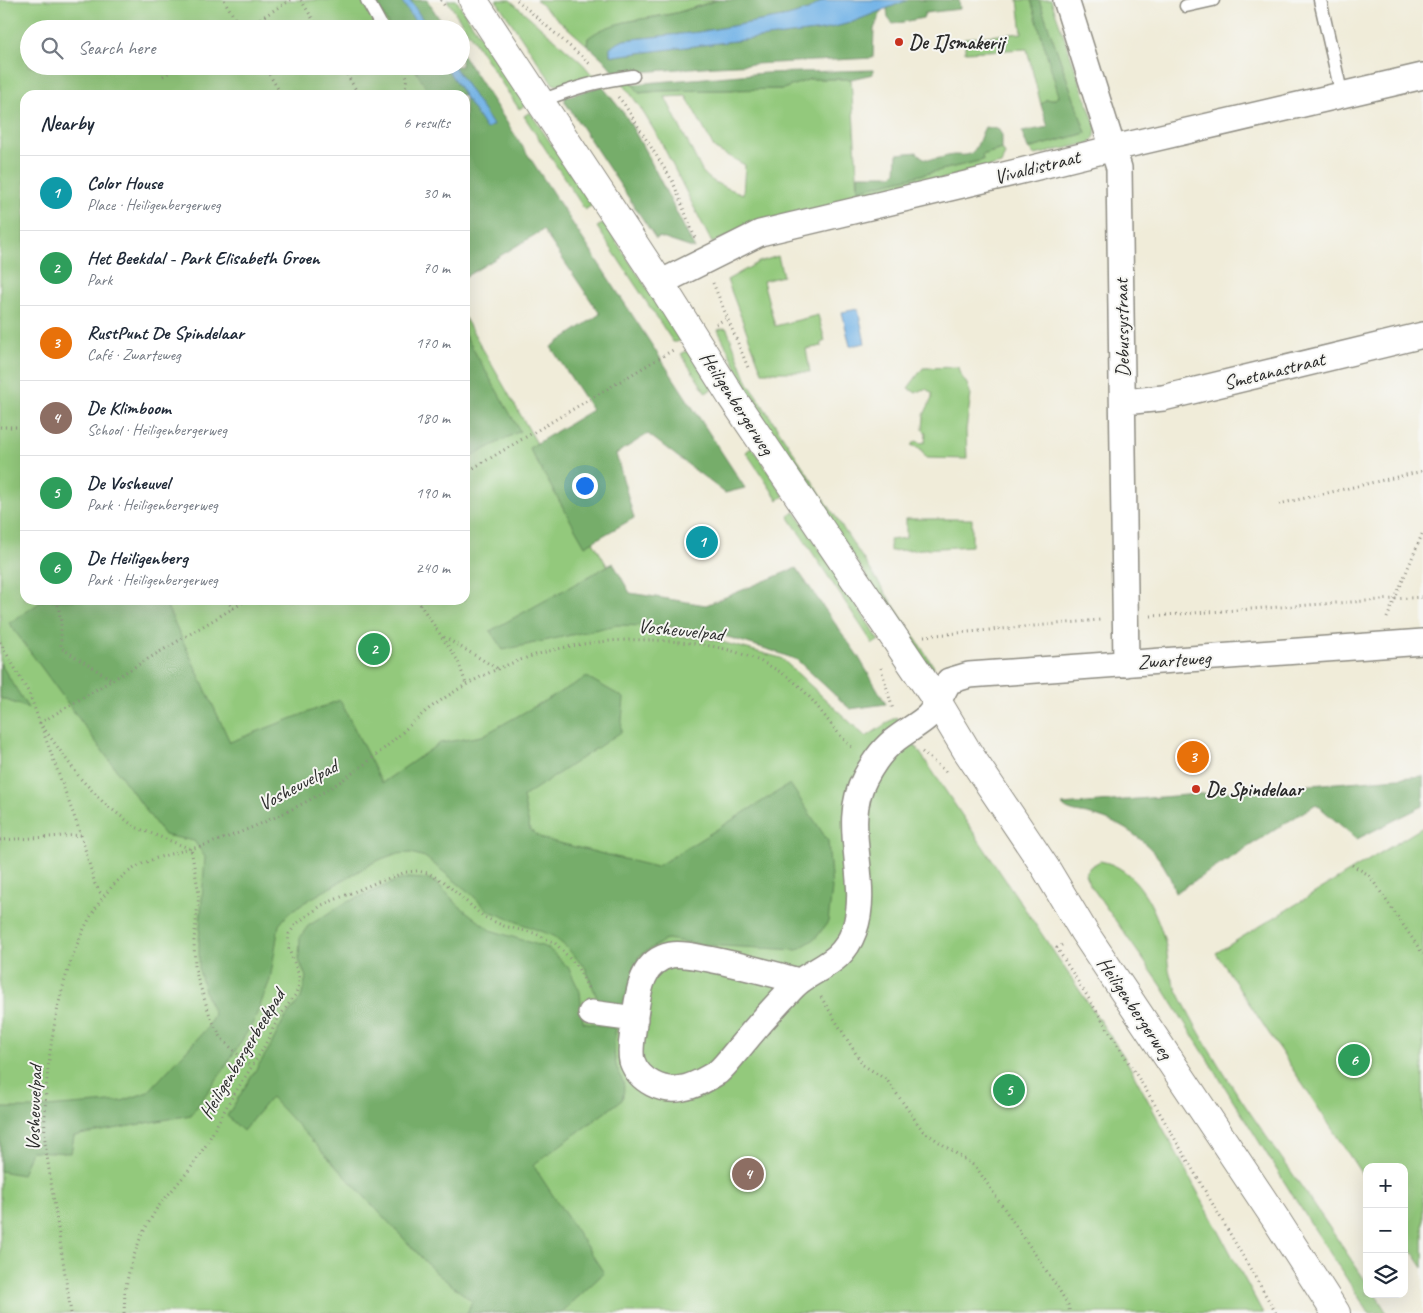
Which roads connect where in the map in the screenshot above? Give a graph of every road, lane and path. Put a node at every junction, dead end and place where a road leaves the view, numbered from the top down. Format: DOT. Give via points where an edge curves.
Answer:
graph roads {
  1 [pos="224,0"];
  2 [pos="291,0"];
  3 [pos="301,0"];
  4 [pos="366,0"];
  5 [pos="474,0"];
  6 [pos="516,0"];
  7 [pos="1066,0"];
  8 [pos="1213,0"];
  9 [pos="1320,0"];
  10 [pos="1186,6"];
  11 [pos="236,20"];
  12 [pos="257,20"];
  13 [pos="313,20"];
  14 [pos="378,20"];
  15 [pos="270,75"];
  16 [pos="347,75"];
  17 [pos="406,75"];
  18 [pos="633,76"];
  19 [pos="1423,76"];
  20 [pos="603,80"];
  21 [pos="279,90"];
  22 [pos="356,90"];
  23 [pos="405,90"];
  24 [pos="1342,96"];
  25 [pos="540,102"];
  26 [pos="1114,148"];
  27 [pos="704,260"];
  28 [pos="660,283"];
  29 [pos="727,318"];
  30 [pos="1423,335"];
  31 [pos="672,350"];
  32 [pos="1124,402"];
  33 [pos="0,427"];
  34 [pos="20,428"];
  35 [pos="470,470"];
  36 [pos="1423,471"];
  37 [pos="1279,504"];
  38 [pos="1423,532"];
  39 [pos="1423,597"];
  40 [pos="1394,599"];
  41 [pos="58,605"];
  42 [pos="231,605"];
  43 [pos="238,605"];
  44 [pos="420,605"];
  45 [pos="233,608"];
  46 [pos="1126,618"];
  47 [pos="441,635"];
  48 [pos="921,636"];
  49 [pos="0,642"];
  50 [pos="1423,642"];
  51 [pos="1377,647"];
  52 [pos="1126,664"];
  53 [pos="498,669"];
  54 [pos="111,679"];
  55 [pos="466,684"];
  56 [pos="938,701"];
  57 [pos="40,723"];
  58 [pos="874,762"];
  59 [pos="81,835"];
  60 [pos="0,840"];
  61 [pos="191,849"];
  62 [pos="1352,865"];
  63 [pos="104,895"];
  64 [pos="1084,932"];
  65 [pos="1423,954"];
  66 [pos="804,979"];
  67 [pos="591,1013"];
  68 [pos="635,1019"];
  69 [pos="251,1067"];
  70 [pos="71,1313"];
  71 [pos="124,1313"];
  72 [pos="1070,1313"];
  73 [pos="1276,1313"];
  74 [pos="1336,1313"];
  1 -- 11 [label="path"];
  2 -- 12 [label="path"];
  3 -- 13 [label="path"];
  4 -- 14 [label="lane"];
  5 -- 25 [label="main road, Heiligenbergerweg"];
  6 -- 20 [label="path" via="590,63"];
  7 -- 26 [label="street, Debussystraat"];
  8 -- 10 [label="lane"];
  9 -- 24 [label="lane"];
  15 -- 21 [label="path"];
  16 -- 22 [label="path"];
  17 -- 23 [label="path"];
  18 -- 20 [label="lane"];
  19 -- 24 [label="street, Vivaldistraat"];
  20 -- 25 [label="lane"];
  20 -- 27 [label="path" via="624,104 673,182"];
  24 -- 26 [label="street, Vivaldistraat"];
  25 -- 28 [label="main road, Heiligenbergerweg"];
  26 -- 27 [label="street, Vivaldistraat" via="760,232"];
  26 -- 32 [label="street, Debussystraat" via="1119,168"];
  27 -- 28 [label="street, Vivaldistraat"];
  27 -- 29 [label="path"];
  28 -- 56 [label="main road, Heiligenbergerweg" via="731,396"];
  30 -- 32 [label="street, Smetanastraat" via="1163,398"];
  31 -- 35 [label="path"];
  32 -- 46 [label="street, Debussystraat"];
  33 -- 34 [label="path"];
  36 -- 37 [label="path"];
  38 -- 40 [label="path"];
  39 -- 40 [label="path"];
  40 -- 46 [label="path"];
  40 -- 51 [label="path"];
  41 -- 54 [label="path" via="61,648"];
  42 -- 45 [label="path"];
  43 -- 45 [label="path"];
  44 -- 47 [label="path"];
  45 -- 54 [label="path"];
  46 -- 48 [label="path"];
  46 -- 52 [label="street, Debussystraat"];
  47 -- 53 [label="path"];
  47 -- 55 [label="path" via="458,661"];
  49 -- 57 [label="path" via="30,693"];
  50 -- 51 [label="street, Zwarteweg"];
  51 -- 52 [label="street, Zwarteweg"];
  52 -- 56 [label="street, Zwarteweg" via="968,674 949,681"];
  53 -- 55 [label="path, Vosheuvelpad"];
  53 -- 58 [label="path, Vosheuvelpad" via="568,646 621,639 696,643 732,650 789,677 842,737"];
  54 -- 57 [label="path"];
  55 -- 61 [label="path, Vosheuvelpad" via="326,791 256,824"];
  56 -- 58 [label="street" via="929,716 894,740"];
  56 -- 64 [label="main road, Heiligenbergerweg"];
  57 -- 59 [label="path"];
  57 -- 61 [label="path" via="80,778 106,804 135,827"];
  58 -- 66 [label="street" via="863,780 854,820 860,878 854,932 836,958"];
  59 -- 60 [label="path"];
  59 -- 63 [label="path" via="95,884"];
  61 -- 63 [label="path, Vosheuvelpad" via="132,869"];
  61 -- 69 [label="path" via="199,894 194,941 198,980 222,1039"];
  62 -- 65 [label="path" via="1369,875"];
  63 -- 70 [label="path, Vosheuvelpad" via="85,928 66,981 55,1028 44,1115 47,1159"];
  64 -- 73 [label="path" via="1057,948 1154,1103"];
  64 -- 74 [label="main road, Heiligenbergerweg"];
  66 -- 68 [label="street" via="689,956 670,956 653,963 647,971 641,982"];
  66 -- 68 [label="street" via="762,1020 720,1070 683,1088 657,1086 638,1072 631,1049"];
  66 -- 72 [label="path" via="863,1065 887,1080 922,1130 976,1167 1058,1288"];
  67 -- 68 [label="street"];
  67 -- 69 [label="path, Heiligenbergerbeekpad" via="586,982 555,943 534,933 495,923 439,878 410,871 328,902 294,926 288,947 299,975 298,990"];
  69 -- 71 [label="path, Heiligenbergerbeekpad" via="190,1169 144,1229 130,1267"];
}
